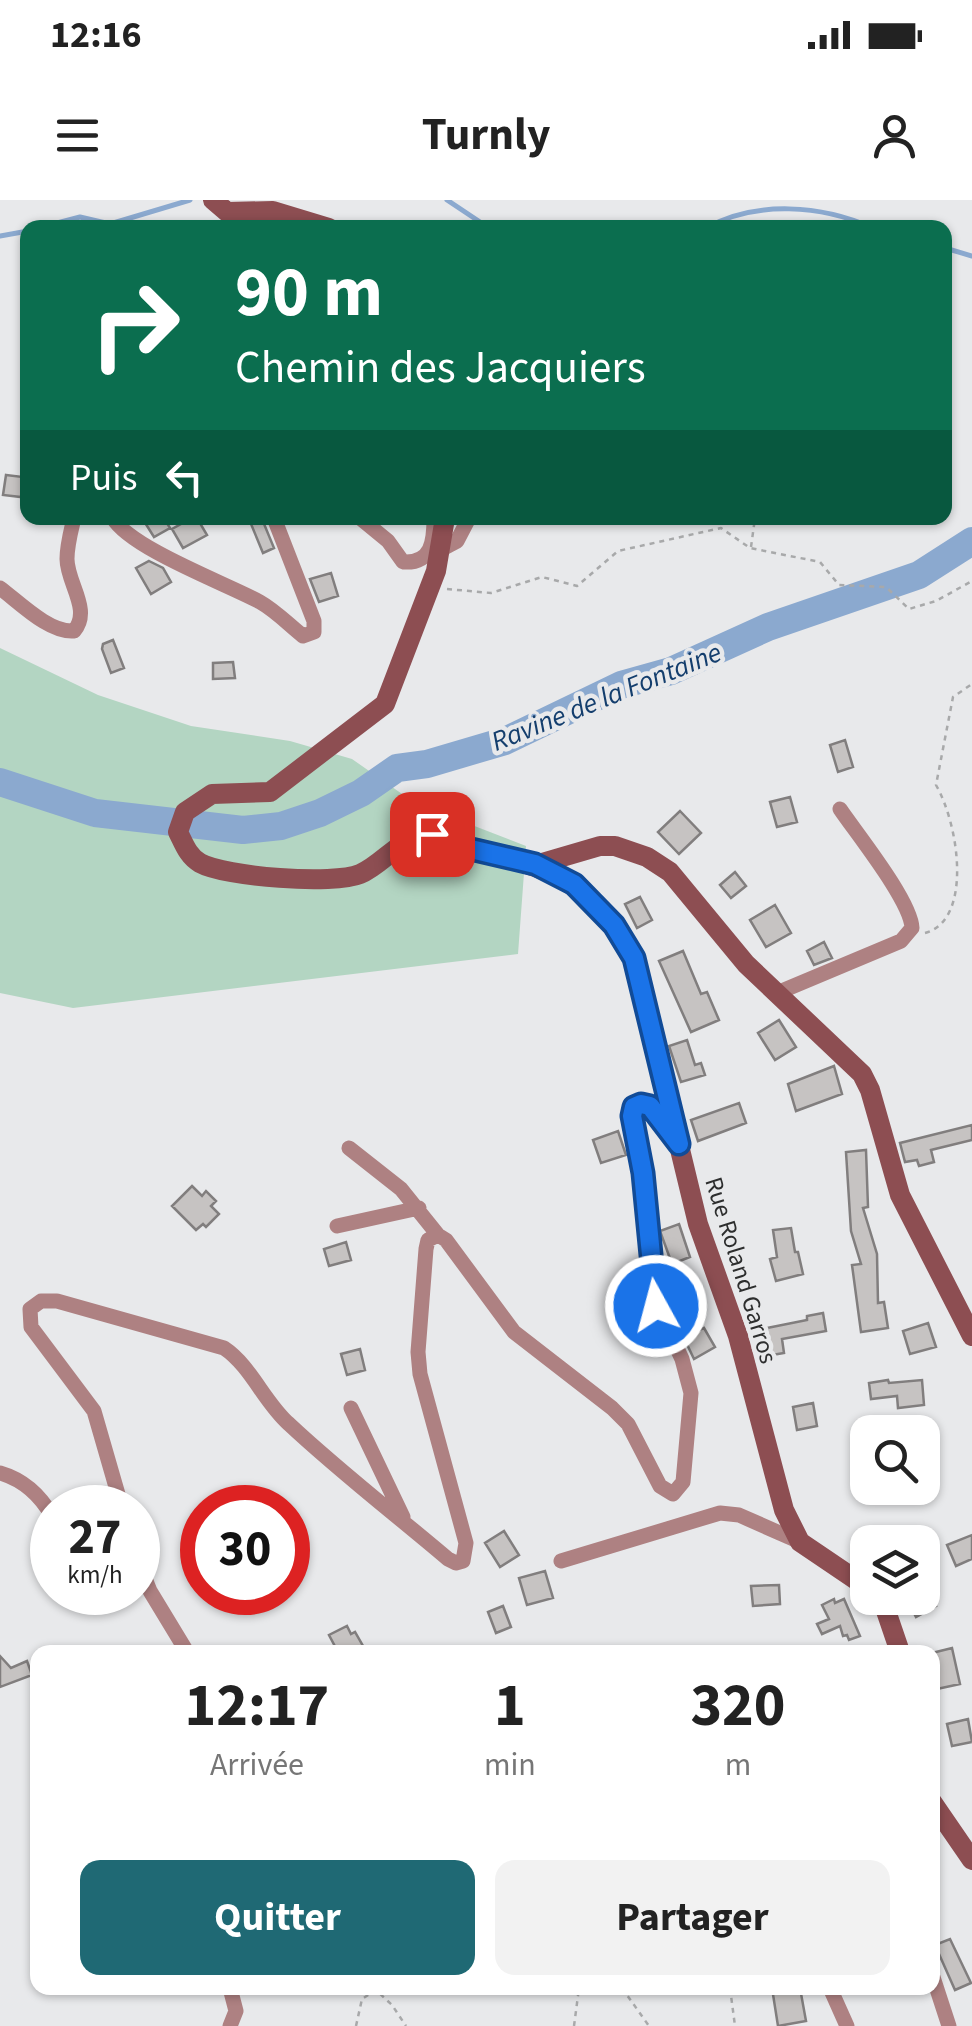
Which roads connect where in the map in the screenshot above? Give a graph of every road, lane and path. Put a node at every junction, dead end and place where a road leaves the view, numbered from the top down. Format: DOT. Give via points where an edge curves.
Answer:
graph roads {
  1 [pos="213,200"];
  2 [pos="302,220"];
  3 [pos="73,525"];
  4 [pos="117,525"];
  5 [pos="277,525"];
  6 [pos="369,525"];
  7 [pos="434,525"];
  8 [pos="443,525"];
  9 [pos="465,525"];
  10 [pos="754,525"];
  11 [pos="750,548"];
  12 [pos="440,550"];
  13 [pos="972,580"];
  14 [pos="0,588"];
  15 [pos="430,588"];
  16 [pos="972,684"];
  17 [pos="840,808"];
  18 [pos="957,822"];
  19 [pos="535,864"];
  20 [pos="953,920"];
  21 [pos="909,936"];
  22 [pos="776,993"];
  23 [pos="679,1144"];
  24 [pos="349,1148"];
  25 [pos="419,1208"];
  26 [pos="337,1226"];
  27 [pos="438,1236"];
  28 [pos="972,1336"];
  29 [pos="351,1408"];
  30 [pos="0,1473"];
  31 [pos="115,1485"];
  32 [pos="30,1488"];
  33 [pos="405,1522"];
  34 [pos="800,1542"];
  35 [pos="560,1560"];
  36 [pos="850,1576"];
  37 [pos="160,1612"];
  38 [pos="887,1615"];
  39 [pos="182,1645"];
  40 [pos="898,1645"];
  41 [pos="940,1814"];
  42 [pos="972,1860"];
  43 [pos="232,1995"];
  44 [pos="368,1995"];
  45 [pos="381,1995"];
  46 [pos="577,1995"];
  47 [pos="627,1995"];
  48 [pos="731,1995"];
  49 [pos="833,1995"];
  50 [pos="939,1995"];
  51 [pos="230,2026"];
  52 [pos="356,2026"];
  53 [pos="406,2026"];
  54 [pos="574,2026"];
  55 [pos="649,2026"];
  56 [pos="735,2026"];
  57 [pos="847,2026"];
  58 [pos="949,2026"];
  1 -- 2 [label="main road" via="226,212 273,211"];
  3 -- 14 [label="street" via="66,564 82,614 74,630 47,622"];
  4 -- 5 [label="street" via="264,604 303,636 314,632 314,622"];
  6 -- 7 [label="street" via="403,562 414,563 432,546"];
  8 -- 12 [label="main road"];
  9 -- 12 [label="street"];
  10 -- 11 [label="path"];
  11 -- 13 [label="path" via="820,562 840,585 886,587 909,609"];
  11 -- 15 [label="path" via="720,528 618,551 578,586 542,577 491,593"];
  12 -- 15 [label="main road"];
  15 -- 19 [label="main road, Rue Roland Garros" via="386,704 376,714 270,792 212,794 185,812 178,832 200,863 322,880 358,875 418,836 432,834"];
  16 -- 18 [label="path" via="953,697 936,784"];
  17 -- 21 [label="street" via="912,920"];
  19 -- 22 [label="main road" via="600,846 647,857 670,872"];
  19 -- 23 [label="main road, Rue Roland Garros" via="574,884 614,925 634,958"];
  20 -- 21 [label="path" via="941,931"];
  21 -- 22 [label="street"];
  22 -- 28 [label="main road" via="862,1074 900,1195"];
  23 -- 27 [label="street" via="650,1106 634,1107 652,1295 691,1393 683,1482 673,1494 660,1486 628,1424 514,1332"];
  23 -- 34 [label="main road, Rue Roland Garros" via="784,1510"];
  24 -- 25 [label="street"];
  25 -- 26 [label="street"];
  25 -- 27 [label="street"];
  27 -- 33 [label="street" via="426,1250 419,1363 466,1557 452,1562"];
  29 -- 33 [label="street"];
  30 -- 32 [label="street"];
  31 -- 33 [label="street" via="94,1411 31,1328 30,1309 41,1300 224,1348 287,1423"];
  34 -- 35 [label="street" via="720,1512"];
  34 -- 36 [label="main road"];
  37 -- 39 [label="street"];
  38 -- 40 [label="main road"];
  41 -- 42 [label="main road"];
  43 -- 51 [label="street" via="236,2012"];
  44 -- 52 [label="path"];
  45 -- 53 [label="path"];
  46 -- 54 [label="path"];
  47 -- 55 [label="path"];
  48 -- 56 [label="path"];
  49 -- 57 [label="street"];
  50 -- 58 [label="street"];
}
